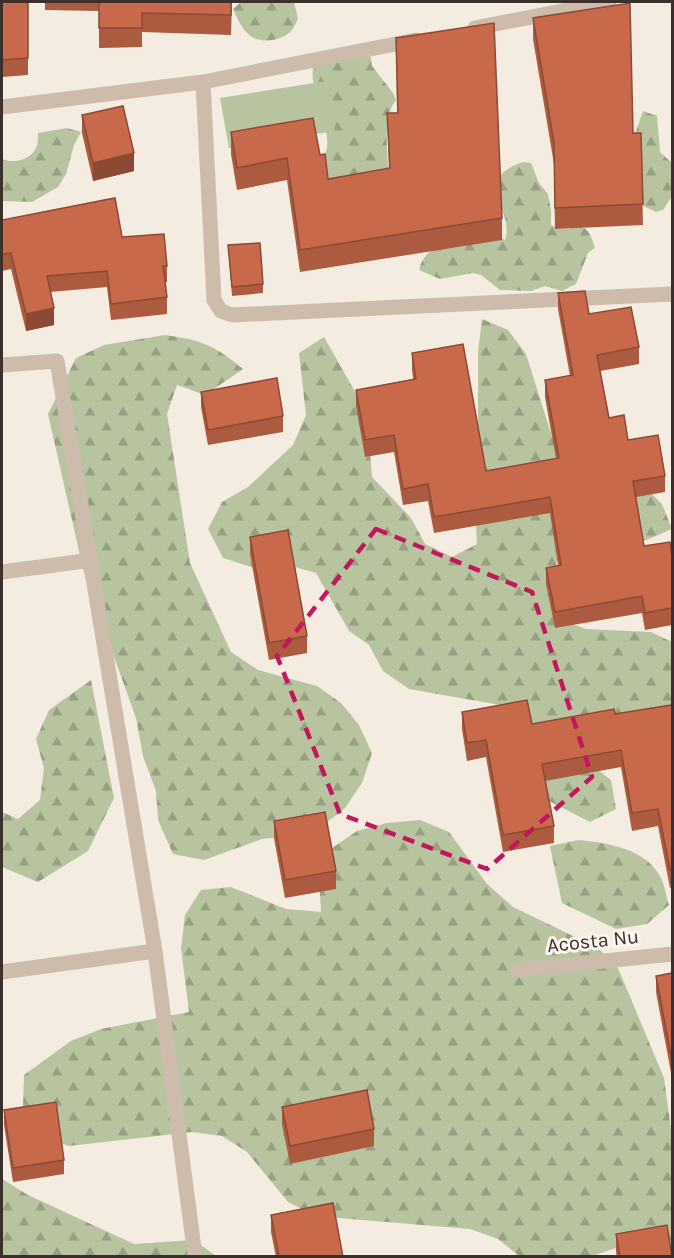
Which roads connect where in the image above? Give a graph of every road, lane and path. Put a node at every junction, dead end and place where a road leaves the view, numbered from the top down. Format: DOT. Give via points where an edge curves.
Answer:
graph roads {
  1 [pos="609,2"];
  2 [pos="458,32"];
  3 [pos="435,36"];
  4 [pos="203,82"];
  5 [pos="2,107"];
  6 [pos="672,294"];
  7 [pos="2,365"];
  8 [pos="92,560"];
  9 [pos="2,572"];
  10 [pos="155,951"];
  11 [pos="672,954"];
  12 [pos="518,970"];
  13 [pos="2,972"];
  14 [pos="195,1257"];
  1 -- 2 [label="street"];
  3 -- 4 [label="street"];
  4 -- 5 [label="street"];
  4 -- 6 [label="street" via="214,300 221,311 232,315"];
  7 -- 8 [label="street" via="57,361"];
  8 -- 9 [label="street"];
  8 -- 10 [label="street"];
  10 -- 13 [label="street"];
  10 -- 14 [label="street"];
  11 -- 12 [label="street, Acosta Nu"];
}
